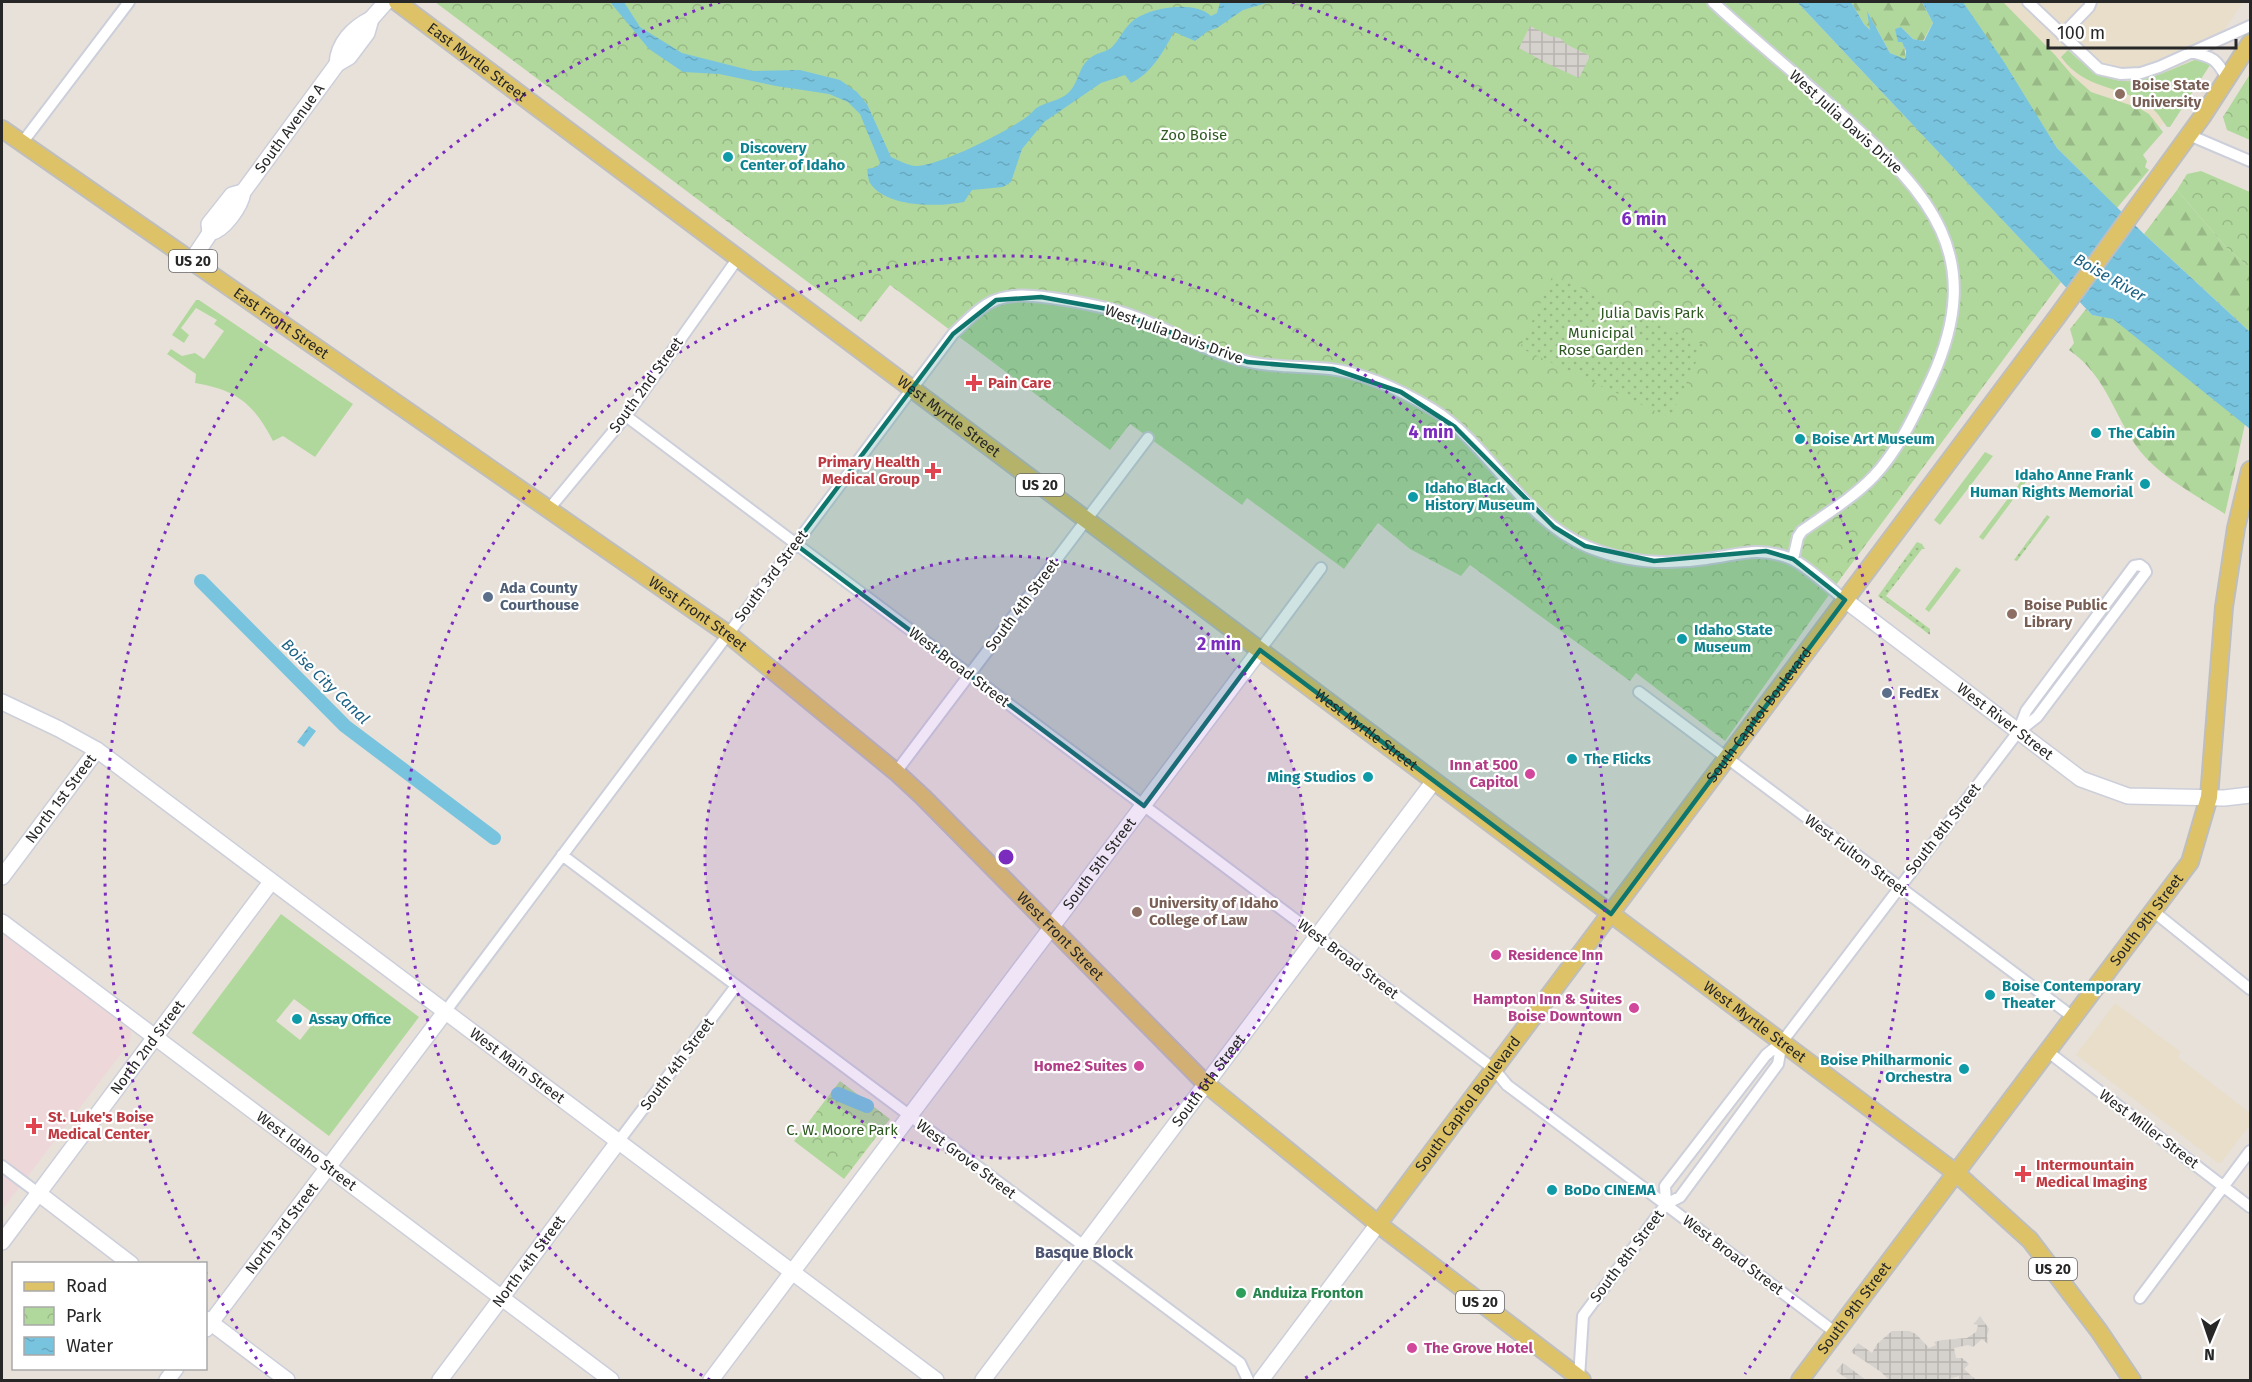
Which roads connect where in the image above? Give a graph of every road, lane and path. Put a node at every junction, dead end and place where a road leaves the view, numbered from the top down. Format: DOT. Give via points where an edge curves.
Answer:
graph roads {
  1 [pos="129,2"];
  2 [pos="386,2"];
  3 [pos="397,2"];
  4 [pos="1713,2"];
  5 [pos="2028,2"];
  6 [pos="2091,2"];
  7 [pos="2250,26"];
  8 [pos="2062,35"];
  9 [pos="2250,43"];
  10 [pos="2191,52"];
  11 [pos="2227,79"];
  12 [pos="558,123"];
  13 [pos="2,129"];
  14 [pos="2189,135"];
  15 [pos="22,143"];
  16 [pos="2250,161"];
  17 [pos="738,258"];
  18 [pos="192,260"];
  19 [pos="1073,301"];
  20 [pos="912,388"];
  21 [pos="385,394"];
  22 [pos="626,416"];
  23 [pos="1148,438"];
  24 [pos="2250,470"];
  25 [pos="549,509"];
  26 [pos="1086,519"];
  27 [pos="795,544"];
  28 [pos="1793,559"];
  29 [pos="1321,568"];
  30 [pos="1845,600"];
  31 [pos="728,634"];
  32 [pos="1260,650"];
  33 [pos="969,675"];
  34 [pos="1639,692"];
  35 [pos="2,702"];
  36 [pos="2018,732"];
  37 [pos="97,750"];
  38 [pos="1727,758"];
  39 [pos="896,772"];
  40 [pos="1434,781"];
  41 [pos="2250,795"];
  42 [pos="2209,797"];
  43 [pos="1144,806"];
  44 [pos="562,855"];
  45 [pos="2,877"];
  46 [pos="272,882"];
  47 [pos="1899,887"];
  48 [pos="2153,911"];
  49 [pos="1611,914"];
  50 [pos="2,922"];
  51 [pos="1052,929"];
  52 [pos="1317,936"];
  53 [pos="736,986"];
  54 [pos="2250,989"];
  55 [pos="444,1011"];
  56 [pos="2073,1017"];
  57 [pos="155,1038"];
  58 [pos="1782,1042"];
  59 [pos="2047,1051"];
  60 [pos="1494,1069"];
  61 [pos="1205,1083"];
  62 [pos="910,1117"];
  63 [pos="618,1142"];
  64 [pos="2250,1151"];
  65 [pos="2,1166"];
  66 [pos="327,1167"];
  67 [pos="1956,1173"];
  68 [pos="2224,1186"];
  69 [pos="38,1193"];
  70 [pos="1666,1204"];
  71 [pos="2250,1207"];
  72 [pos="1378,1224"];
  73 [pos="2,1242"];
  74 [pos="1083,1247"];
  75 [pos="130,1262"];
  76 [pos="792,1273"];
  77 [pos="502,1298"];
  78 [pos="2140,1298"];
  79 [pos="207,1324"];
  80 [pos="1836,1333"];
  81 [pos="1580,1379"];
  82 [pos="287,1380"];
  83 [pos="440,1380"];
  84 [pos="611,1380"];
  85 [pos="711,1380"];
  86 [pos="936,1380"];
  87 [pos="983,1380"];
  88 [pos="1248,1380"];
  89 [pos="1261,1380"];
  90 [pos="1800,1380"];
  91 [pos="2132,1380"];
  1 -- 15 [label="street"];
  2 -- 18 [label="street, South Avenue A" via="349,57 337,64 243,192 242,202 218,232 210,233"];
  3 -- 12 [label="main road, East Myrtle Street / US 20"];
  4 -- 28 [label="street, West Julia Davis Drive" via="1910,180 1933,212 1945,240 1954,285 1948,338 1919,405 1891,456 1855,492 1802,531"];
  5 -- 8 [label="street"];
  6 -- 8 [label="street"];
  7 -- 10 [label="street"];
  8 -- 10 [label="street" via="2099,69 2121,74 2140,73"];
  9 -- 11 [label="main road, South Capitol Boulevard"];
  10 -- 11 [label="street" via="2212,57"];
  11 -- 14 [label="main road, South Capitol Boulevard"];
  12 -- 17 [label="main road, West Myrtle Street / US 20"];
  13 -- 15 [label="main road, East Front Street / US 20"];
  14 -- 16 [label="street"];
  14 -- 30 [label="main road, South Capitol Boulevard"];
  15 -- 18 [label="main road, East Front Street / US 20"];
  17 -- 20 [label="main road, West Myrtle Street / US 20"];
  17 -- 22 [label="street, South 2nd Street"];
  18 -- 21 [label="main road, East Front Street / US 20"];
  19 -- 20 [label="street, South 3rd Street" via="1017,296 996,300 953,334"];
  19 -- 28 [label="street, West Julia Davis Drive" via="1137,318 1247,362 1333,369 1401,392 1434,410 1471,440 1554,527 1608,555 1682,562 1766,551"];
  20 -- 26 [label="main road, West Myrtle Street / US 20"];
  20 -- 27 [label="street, South 3rd Street"];
  21 -- 25 [label="main road, West Front Street / US 20"];
  22 -- 25 [label="street, South 2nd Street"];
  22 -- 27 [label="street, West Broad Street"];
  23 -- 26 [label="street, South 4th Street"];
  24 -- 42 [label="main road, South 9th Street" via="2224,607"];
  25 -- 31 [label="main road, West Front Street / US 20"];
  26 -- 32 [label="main road, West Myrtle Street / US 20"];
  26 -- 33 [label="street, South 4th Street"];
  27 -- 31 [label="street, South 3rd Street"];
  27 -- 33 [label="street, West Broad Street"];
  28 -- 30 [label="street, West River Street"];
  29 -- 32 [label="street, South 5th Street"];
  30 -- 36 [label="street, West River Street"];
  30 -- 38 [label="main road, South Capitol Boulevard"];
  31 -- 39 [label="main road, West Front Street / US 20"];
  31 -- 44 [label="street, South 3rd Street"];
  32 -- 40 [label="main road, West Myrtle Street / US 20"];
  32 -- 43 [label="street, South 5th Street"];
  33 -- 39 [label="street, South 4th Street"];
  33 -- 43 [label="street, West Broad Street"];
  34 -- 38 [label="street, West Fulton Street"];
  35 -- 37 [label="street, West Main Street"];
  36 -- 36 [label="street, South 8th Street" via="2037,717 2146,572 2140,565 2134,566 2029,706"];
  36 -- 42 [label="street, West River Street" via="2080,779 2128,796"];
  36 -- 47 [label="street, South 8th Street"];
  37 -- 45 [label="street, North 1st Street"];
  37 -- 46 [label="street, West Main Street"];
  38 -- 47 [label="street, West Fulton Street"];
  38 -- 49 [label="main road, South Capitol Boulevard"];
  39 -- 51 [label="main road, West Front Street / US 20"];
  40 -- 49 [label="main road, West Myrtle Street / US 20"];
  40 -- 52 [label="street, South 6th Street"];
  41 -- 42 [label="street, West River Street"];
  42 -- 48 [label="main road, South 9th Street" via="2190,861"];
  43 -- 51 [label="street, South 5th Street"];
  43 -- 52 [label="street, West Broad Street"];
  44 -- 53 [label="street, West Grove Street"];
  44 -- 55 [label="street, South 3rd Street"];
  46 -- 55 [label="street, West Main Street"];
  46 -- 57 [label="street, North 2nd Street"];
  47 -- 56 [label="street, West Fulton Street"];
  47 -- 58 [label="street, South 8th Street"];
  48 -- 54 [label="street"];
  48 -- 56 [label="main road, South 9th Street"];
  49 -- 58 [label="main road, West Myrtle Street / US 20"];
  49 -- 60 [label="main road, South Capitol Boulevard"];
  50 -- 57 [label="street, West Idaho Street"];
  51 -- 61 [label="main road, West Front Street / US 20"];
  51 -- 62 [label="street, South 5th Street"];
  52 -- 60 [label="street, West Broad Street"];
  52 -- 61 [label="street, South 6th Street"];
  53 -- 62 [label="street, West Grove Street"];
  53 -- 63 [label="street, South 4th Street"];
  55 -- 63 [label="street, West Main Street"];
  55 -- 66 [label="street, North 3rd Street"];
  56 -- 59 [label="main road, South 9th Street"];
  57 -- 66 [label="street, West Idaho Street"];
  57 -- 69 [label="street, North 2nd Street"];
  58 -- 67 [label="main road, West Myrtle Street / US 20"];
  58 -- 70 [label="street, South 8th Street" via="1776,1067 1682,1195"];
  58 -- 70 [label="street, South 8th Street" via="1766,1054 1665,1186"];
  59 -- 67 [label="main road, South 9th Street"];
  59 -- 68 [label="street, West Miller Street"];
  60 -- 70 [label="street, West Broad Street" via="1507,1085"];
  60 -- 72 [label="main road, South Capitol Boulevard"];
  61 -- 72 [label="main road, West Front Street / US 20"];
  61 -- 74 [label="street, South 6th Street"];
  62 -- 74 [label="street, West Grove Street"];
  62 -- 76 [label="street, South 5th Street"];
  63 -- 76 [label="street, West Main Street"];
  63 -- 77 [label="street, North 4th Street"];
  64 -- 68 [label="street"];
  65 -- 69 [label="street"];
  66 -- 77 [label="street, West Idaho Street"];
  66 -- 79 [label="street, North 3rd Street"];
  67 -- 80 [label="main road, South 9th Street"];
  67 -- 91 [label="main road, West Myrtle Street / US 20" via="2030,1240"];
  68 -- 71 [label="street, West Miller Street"];
  68 -- 78 [label="street"];
  69 -- 73 [label="street, North 2nd Street"];
  69 -- 75 [label="street"];
  70 -- 80 [label="street, West Broad Street"];
  70 -- 81 [label="street, South 8th Street" via="1582,1316"];
  72 -- 81 [label="main road, West Front Street / US 20"];
  72 -- 89 [label="street, South Capitol Boulevard"];
  74 -- 87 [label="street, South 6th Street"];
  74 -- 88 [label="street, West Grove Street" via="1240,1363"];
  76 -- 85 [label="street, South 5th Street"];
  76 -- 86 [label="street, West Main Street"];
  77 -- 83 [label="street, North 4th Street"];
  77 -- 84 [label="street, West Idaho Street"];
  79 -- 82 [label="street"];
  80 -- 90 [label="main road, South 9th Street"];
}
